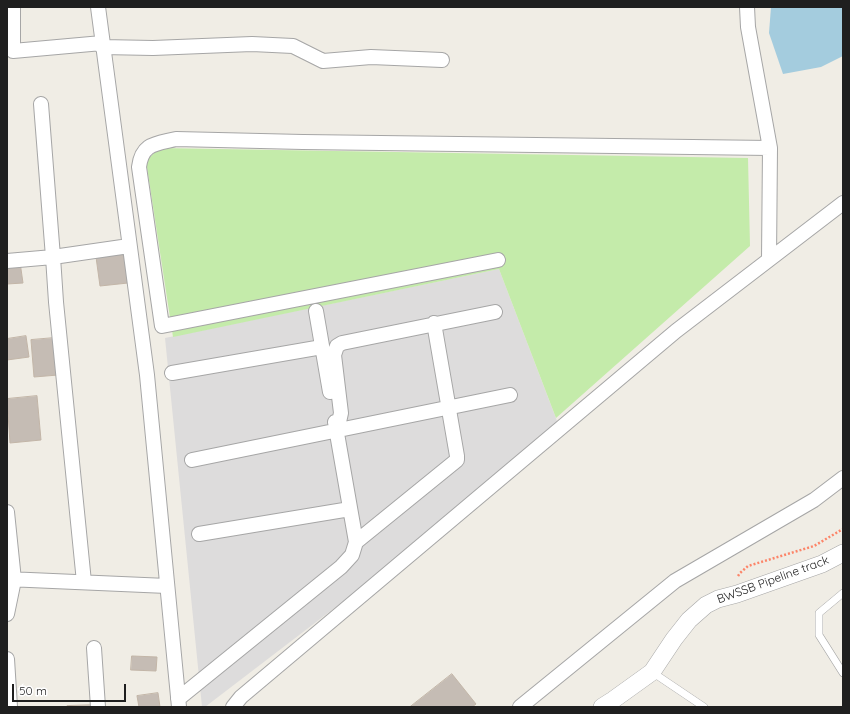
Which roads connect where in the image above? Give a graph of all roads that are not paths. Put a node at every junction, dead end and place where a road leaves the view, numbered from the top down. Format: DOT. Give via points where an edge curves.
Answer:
graph roads {
  1 [pos="13,7"];
  2 [pos="98,7"];
  3 [pos="747,7"];
  4 [pos="102,45"];
  5 [pos="10,51"];
  6 [pos="442,60"];
  7 [pos="41,104"];
  8 [pos="770,148"];
  9 [pos="843,203"];
  10 [pos="129,246"];
  11 [pos="53,257"];
  12 [pos="770,259"];
  13 [pos="498,260"];
  14 [pos="7,261"];
  15 [pos="316,311"];
  16 [pos="495,312"];
  17 [pos="434,323"];
  18 [pos="322,347"];
  19 [pos="172,373"];
  20 [pos="510,395"];
  21 [pos="449,408"];
  22 [pos="337,431"];
  23 [pos="192,460"];
  24 [pos="843,478"];
  25 [pos="350,509"];
  26 [pos="7,512"];
  27 [pos="199,534"];
  28 [pos="356,542"];
  29 [pos="843,553"];
  30 [pos="11,580"];
  31 [pos="84,582"];
  32 [pos="167,586"];
  33 [pos="843,593"];
  34 [pos="7,614"];
  35 [pos="94,648"];
  36 [pos="7,659"];
  37 [pos="652,672"];
  38 [pos="843,673"];
  39 [pos="179,703"];
  40 [pos="10,707"];
  41 [pos="98,707"];
  42 [pos="233,707"];
  43 [pos="520,707"];
  44 [pos="602,707"];
  45 [pos="704,707"];
  1 -- 5 [label="street"];
  2 -- 4 [label="street"];
  3 -- 8 [label="street" via="748,27"];
  4 -- 5 [label="street"];
  4 -- 6 [label="street" via="190,48 252,44 292,46 323,61 371,57"];
  4 -- 10 [label="street"];
  7 -- 11 [label="street"];
  8 -- 12 [label="street"];
  8 -- 13 [label="street" via="176,139 157,143 140,156 139,167 162,326"];
  9 -- 12 [label="street"];
  10 -- 11 [label="street"];
  10 -- 32 [label="street" via="147,375"];
  11 -- 14 [label="street"];
  11 -- 31 [label="street"];
  12 -- 42 [label="street" via="676,331 259,681"];
  15 -- 18 [label="street"];
  16 -- 17 [label="street"];
  17 -- 21 [label="street"];
  17 -- 22 [label="street" via="337,346 334,355 341,413"];
  18 -- 19 [label="street"];
  18 -- 22 [label="street"];
  20 -- 21 [label="street"];
  21 -- 22 [label="street"];
  21 -- 28 [label="street" via="456,460"];
  22 -- 23 [label="street"];
  22 -- 25 [label="street"];
  24 -- 43 [label="street" via="814,500 676,581"];
  25 -- 27 [label="street"];
  25 -- 28 [label="street"];
  26 -- 30 [label="street"];
  28 -- 39 [label="street" via="352,555 341,567"];
  29 -- 37 [label="street, BWSSB Pipeline track" via="822,564 706,605 689,620"];
  30 -- 31 [label="street"];
  30 -- 34 [label="street"];
  31 -- 32 [label="street"];
  32 -- 39 [label="street"];
  33 -- 38 [label="lane" via="819,613 818,636"];
  35 -- 41 [label="street"];
  36 -- 40 [label="street"];
  37 -- 44 [label="street, BWSSB Pipeline track"];
  37 -- 45 [label="lane"];
}
